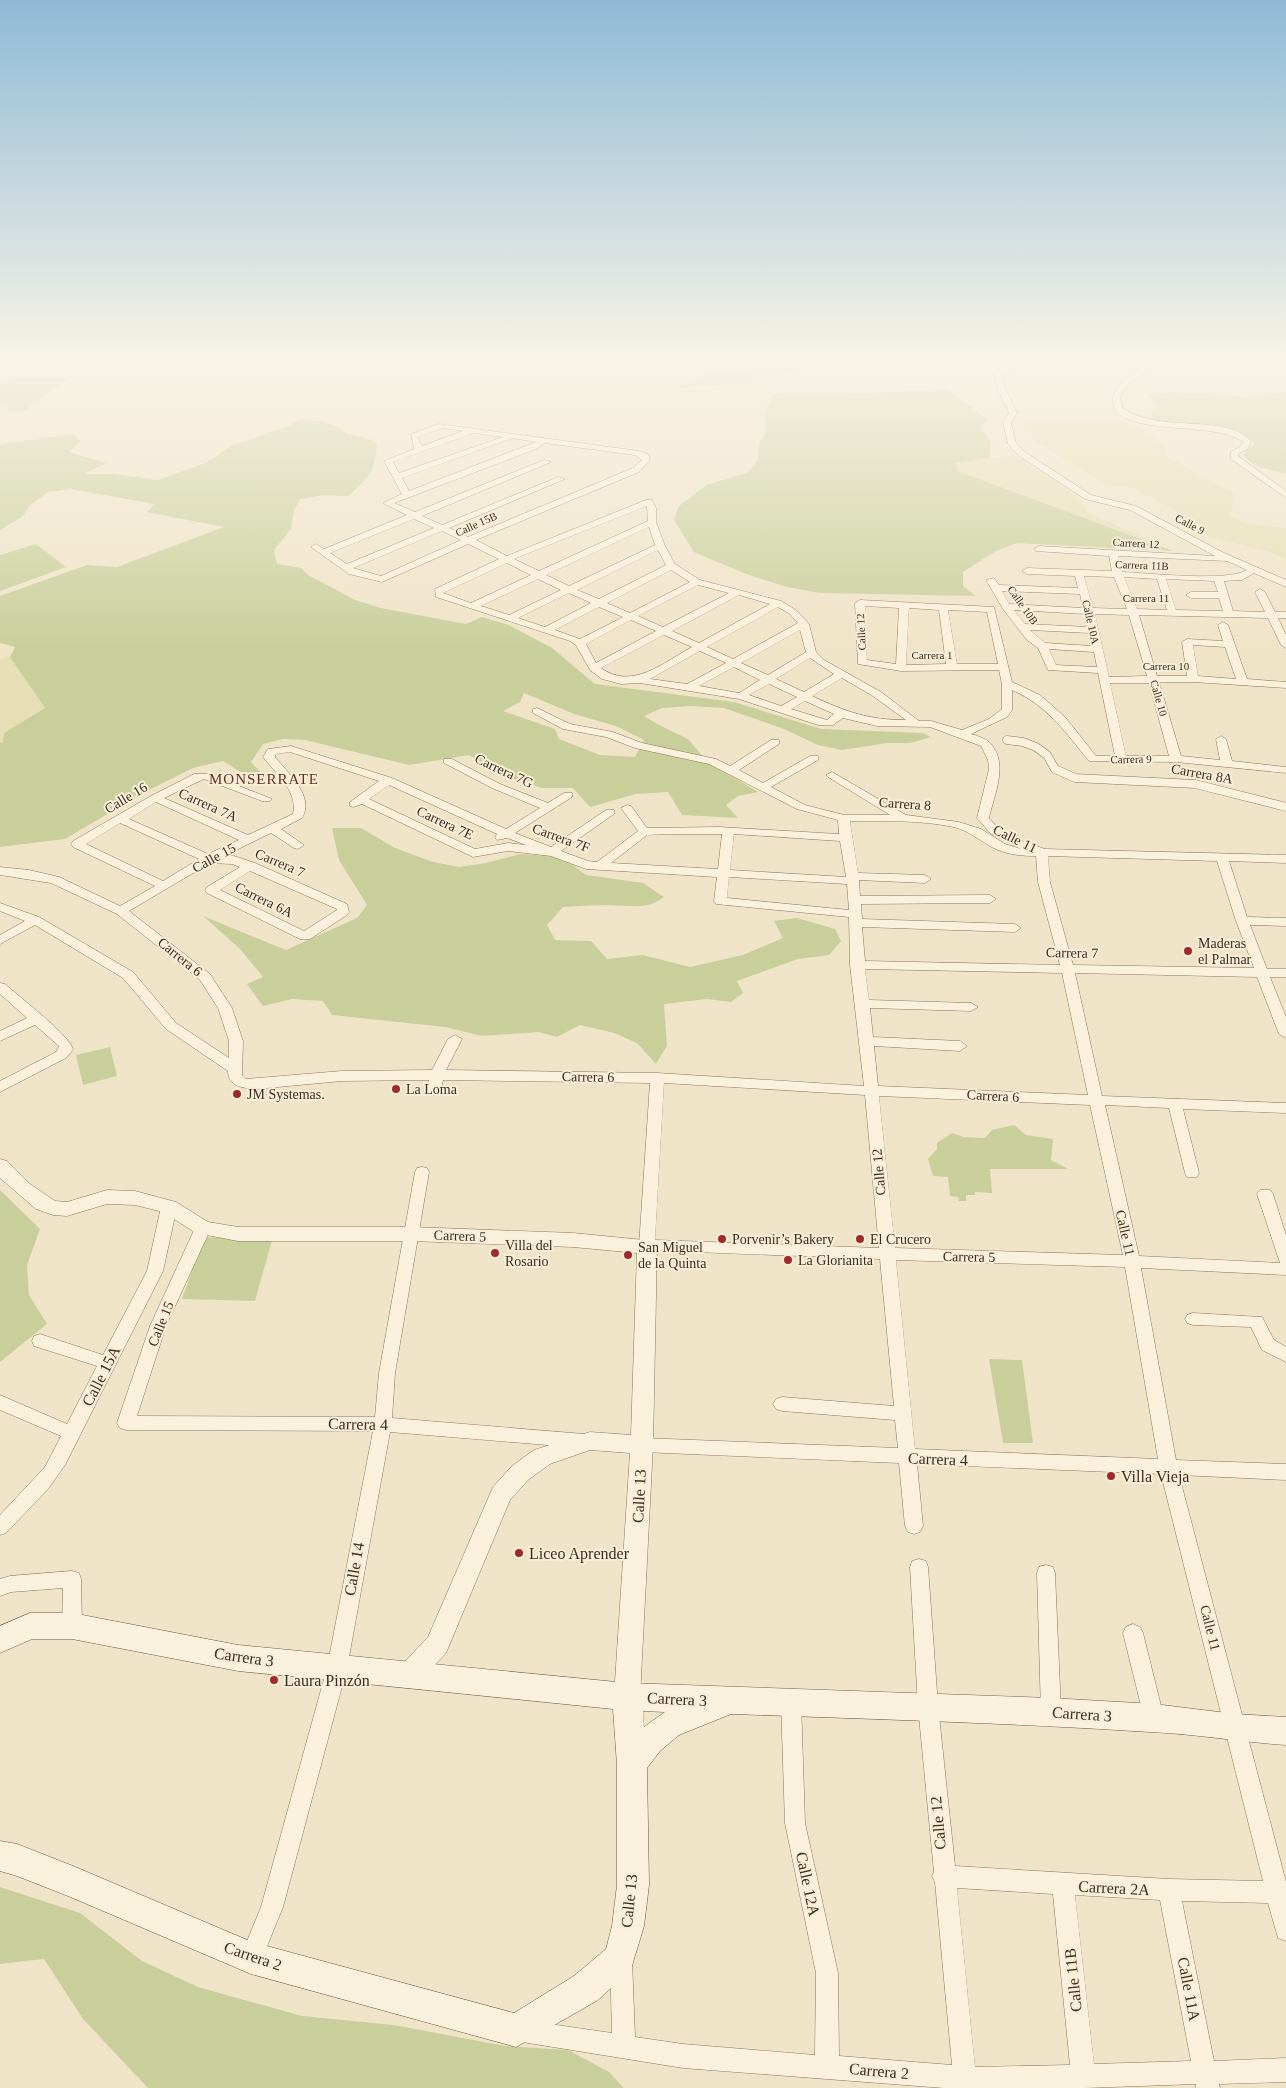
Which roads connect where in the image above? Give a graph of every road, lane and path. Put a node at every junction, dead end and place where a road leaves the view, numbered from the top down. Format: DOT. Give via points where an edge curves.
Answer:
graph roads {
  1 [pos="400,456"];
  2 [pos="455,456"];
  3 [pos="506,456"];
  4 [pos="542,456"];
  5 [pos="645,456"];
  6 [pos="1026,456"];
  7 [pos="1234,456"];
  8 [pos="397,477"];
  9 [pos="561,479"];
  10 [pos="407,495"];
  11 [pos="1286,495"];
  12 [pos="414,516"];
  13 [pos="652,522"];
  14 [pos="439,528"];
  15 [pos="468,540"];
  16 [pos="660,546"];
  17 [pos="1039,549"];
  18 [pos="1114,553"];
  19 [pos="507,559"];
  20 [pos="1232,560"];
  21 [pos="671,566"];
  22 [pos="346,568"];
  23 [pos="1255,569"];
  24 [pos="1027,570"];
  25 [pos="1079,573"];
  26 [pos="540,575"];
  27 [pos="1118,575"];
  28 [pos="1161,577"];
  29 [pos="1218,578"];
  30 [pos="697,582"];
  31 [pos="1286,584"];
  32 [pos="568,590"];
  33 [pos="1084,591"];
  34 [pos="738,592"];
  35 [pos="1260,592"];
  36 [pos="1191,595"];
  37 [pos="1224,595"];
  38 [pos="599,603"];
  39 [pos="778,603"];
  40 [pos="904,605"];
  41 [pos="472,606"];
  42 [pos="944,607"];
  43 [pos="1006,607"];
  44 [pos="1089,611"];
  45 [pos="1133,611"];
  46 [pos="1172,611"];
  47 [pos="1229,613"];
  48 [pos="1270,614"];
  49 [pos="1286,614"];
  50 [pos="512,617"];
  51 [pos="631,617"];
  52 [pos="804,624"];
  53 [pos="1222,625"];
  54 [pos="1023,627"];
  55 [pos="548,629"];
  56 [pos="1094,630"];
  57 [pos="664,631"];
  58 [pos="1038,641"];
  59 [pos="580,643"];
  60 [pos="1229,644"];
  61 [pos="1286,645"];
  62 [pos="700,647"];
  63 [pos="1098,648"];
  64 [pos="811,653"];
  65 [pos="862,662"];
  66 [pos="734,663"];
  67 [pos="1002,667"];
  68 [pos="594,668"];
  69 [pos="900,668"];
  70 [pos="952,668"];
  71 [pos="1052,668"];
  72 [pos="844,673"];
  73 [pos="1102,675"];
  74 [pos="768,678"];
  75 [pos="1154,678"];
  76 [pos="1193,679"];
  77 [pos="640,680"];
  78 [pos="1242,681"];
  79 [pos="1007,684"];
  80 [pos="1286,685"];
  81 [pos="690,687"];
  82 [pos="741,696"];
  83 [pos="804,696"];
  84 [pos="784,709"];
  85 [pos="537,711"];
  86 [pos="842,714"];
  87 [pos="915,722"];
  88 [pos="963,734"];
  89 [pos="1007,740"];
  90 [pos="1221,740"];
  91 [pos="775,742"];
  92 [pos="278,749"];
  93 [pos="814,758"];
  94 [pos="1121,758"];
  95 [pos="1176,759"];
  96 [pos="448,762"];
  97 [pos="1227,765"];
  98 [pos="732,770"];
  99 [pos="1286,770"];
  100 [pos="832,775"];
  101 [pos="388,780"];
  102 [pos="762,788"];
  103 [pos="568,795"];
  104 [pos="154,798"];
  105 [pos="266,799"];
  106 [pos="548,807"];
  107 [pos="1286,807"];
  108 [pos="627,808"];
  109 [pos="610,812"];
  110 [pos="844,818"];
  111 [pos="904,818"];
  112 [pos="120,819"];
  113 [pos="273,829"];
  114 [pos="728,831"];
  115 [pos="644,832"];
  116 [pos="507,834"];
  117 [pos="843,838"];
  118 [pos="249,840"];
  119 [pos="298,845"];
  120 [pos="551,852"];
  121 [pos="1042,852"];
  122 [pos="473,853"];
  123 [pos="1222,858"];
  124 [pos="208,859"];
  125 [pos="1286,859"];
  126 [pos="251,866"];
  127 [pos="599,866"];
  128 [pos="0,871"];
  129 [pos="724,873"];
  130 [pos="852,879"];
  131 [pos="925,879"];
  132 [pos="165,886"];
  133 [pos="990,899"];
  134 [pos="0,907"];
  135 [pos="121,911"];
  136 [pos="854,912"];
  137 [pos="35,920"];
  138 [pos="1242,921"];
  139 [pos="1286,922"];
  140 [pos="1015,928"];
  141 [pos="305,936"];
  142 [pos="0,940"];
  143 [pos="857,965"];
  144 [pos="1067,968"];
  145 [pos="1261,971"];
  146 [pos="1286,973"];
  147 [pos="1,989"];
  148 [pos="863,1004"];
  149 [pos="971,1007"];
  150 [pos="38,1018"];
  151 [pos="1286,1034"];
  152 [pos="0,1037"];
  153 [pos="455,1039"];
  154 [pos="866,1041"];
  155 [pos="960,1046"];
  156 [pos="234,1068"];
  157 [pos="437,1075"];
  158 [pos="657,1078"];
  159 [pos="0,1087"];
  160 [pos="434,1090"];
  161 [pos="872,1091"];
  162 [pos="1096,1101"];
  163 [pos="1175,1104"];
  164 [pos="1286,1108"];
  165 [pos="0,1166"];
  166 [pos="422,1172"];
  167 [pos="1192,1173"];
  168 [pos="1265,1194"];
  169 [pos="169,1207"];
  170 [pos="203,1228"];
  171 [pos="411,1234"];
  172 [pos="647,1246"];
  173 [pos="887,1256"];
  174 [pos="1286,1259"];
  175 [pos="1132,1261"];
  176 [pos="1286,1269"];
  177 [pos="1193,1319"];
  178 [pos="40,1341"];
  179 [pos="1286,1355"];
  180 [pos="108,1363"];
  181 [pos="0,1402"];
  182 [pos="782,1404"];
  183 [pos="902,1414"];
  184 [pos="126,1423"];
  185 [pos="383,1424"];
  186 [pos="71,1433"];
  187 [pos="590,1441"];
  188 [pos="642,1445"];
  189 [pos="906,1458"];
  190 [pos="1168,1466"];
  191 [pos="1286,1472"];
  192 [pos="1,1524"];
  193 [pos="914,1526"];
  194 [pos="919,1567"];
  195 [pos="1046,1573"];
  196 [pos="0,1588"];
  197 [pos="72,1626"];
  198 [pos="1133,1633"];
  199 [pos="0,1640"];
  200 [pos="337,1668"];
  201 [pos="408,1676"];
  202 [pos="627,1697"];
  203 [pos="733,1702"];
  204 [pos="791,1702"];
  205 [pos="928,1706"];
  206 [pos="1051,1712"];
  207 [pos="1154,1718"];
  208 [pos="1235,1728"];
  209 [pos="1286,1731"];
  210 [pos="632,1765"];
  211 [pos="0,1856"];
  212 [pos="943,1876"];
  213 [pos="1063,1885"];
  214 [pos="1169,1890"];
  215 [pos="1282,1892"];
  216 [pos="1286,1930"];
  217 [pos="251,1958"];
  218 [pos="620,1958"];
  219 [pos="516,2030"];
  220 [pos="624,2047"];
  221 [pos="827,2066"];
  222 [pos="1286,2070"];
  223 [pos="965,2078"];
  224 [pos="1096,2080"];
  225 [pos="1207,2080"];
  226 [pos="999,2084"];
  1 -- 8 [label="street" via="388,461"];
  2 -- 8 [label="street"];
  3 -- 10 [label="street"];
  4 -- 9 [label="street"];
  5 -- 9 [label="street, Calle 15B" via="646,460 636,470"];
  6 -- 20 [label="street, Calle 9" via="1088,497 1133,508"];
  7 -- 11 [label="street"];
  8 -- 10 [label="street"];
  9 -- 12 [label="street"];
  9 -- 14 [label="street"];
  9 -- 15 [label="street, Calle 15B"];
  10 -- 12 [label="street" via="387,503"];
  12 -- 14 [label="street"];
  12 -- 22 [label="street" via="320,549"];
  13 -- 16 [label="street"];
  13 -- 19 [label="street" via="649,502"];
  13 -- 26 [label="street"];
  14 -- 15 [label="street"];
  14 -- 22 [label="street"];
  15 -- 19 [label="street"];
  15 -- 22 [label="street, Calle 15B" via="382,579 366,577"];
  16 -- 21 [label="street"];
  16 -- 32 [label="street"];
  17 -- 18 [label="street, Carrera 12"];
  18 -- 20 [label="street, Carrera 12"];
  18 -- 27 [label="street, Calle 10"];
  19 -- 26 [label="street"];
  19 -- 41 [label="street" via="438,591 439,595"];
  20 -- 23 [label="street, Calle 9"];
  21 -- 30 [label="street"];
  21 -- 38 [label="street"];
  23 -- 29 [label="street, Carrera 11B" via="1242,577"];
  23 -- 31 [label="street, Calle 9"];
  24 -- 25 [label="street, Carrera 11B"];
  25 -- 27 [label="street, Carrera 11B"];
  25 -- 33 [label="street, Calle 10A"];
  26 -- 32 [label="street"];
  26 -- 41 [label="street"];
  27 -- 28 [label="street, Carrera 11B"];
  27 -- 45 [label="street, Calle 10"];
  28 -- 29 [label="street, Carrera 11B"];
  28 -- 46 [label="street"];
  29 -- 37 [label="street"];
  30 -- 34 [label="street"];
  30 -- 51 [label="street"];
  32 -- 38 [label="street"];
  32 -- 50 [label="street"];
  33 -- 43 [label="street, Calle 10B" via="993,584"];
  33 -- 44 [label="street, Calle 10A"];
  34 -- 39 [label="street"];
  34 -- 57 [label="street"];
  35 -- 48 [label="street"];
  36 -- 37 [label="street"];
  37 -- 47 [label="street"];
  38 -- 51 [label="street"];
  38 -- 55 [label="street"];
  39 -- 52 [label="street"];
  39 -- 62 [label="street"];
  40 -- 42 [label="street"];
  40 -- 65 [label="street, Calle 12" via="860,602"];
  40 -- 69 [label="street"];
  41 -- 50 [label="street"];
  42 -- 67 [label="street" via="991,609"];
  42 -- 70 [label="street"];
  43 -- 44 [label="street, Carrera 11"];
  43 -- 54 [label="street, Calle 10B"];
  44 -- 45 [label="street, Carrera 11"];
  44 -- 56 [label="street, Calle 10A"];
  45 -- 46 [label="street, Carrera 11"];
  45 -- 75 [label="street, Calle 10"];
  46 -- 47 [label="street, Carrera 11"];
  47 -- 48 [label="street, Carrera 11"];
  48 -- 49 [label="street, Carrera 11"];
  48 -- 61 [label="street"];
  50 -- 55 [label="street"];
  51 -- 57 [label="street"];
  51 -- 59 [label="street"];
  52 -- 64 [label="street"];
  52 -- 66 [label="street"];
  53 -- 60 [label="street"];
  54 -- 56 [label="street"];
  54 -- 58 [label="street, Calle 10B"];
  55 -- 59 [label="street"];
  56 -- 63 [label="street, Calle 10A"];
  57 -- 62 [label="street"];
  57 -- 68 [label="street"];
  58 -- 63 [label="street"];
  58 -- 71 [label="street, Calle 10B"];
  59 -- 68 [label="street"];
  60 -- 76 [label="street" via="1187,642"];
  60 -- 78 [label="street"];
  62 -- 66 [label="street"];
  62 -- 77 [label="street"];
  63 -- 73 [label="street, Calle 10A"];
  64 -- 72 [label="street" via="820,662"];
  64 -- 74 [label="street"];
  65 -- 69 [label="street, Carrera 1"];
  66 -- 74 [label="street"];
  66 -- 81 [label="street"];
  67 -- 70 [label="street, Carrera 1"];
  67 -- 79 [label="street"];
  68 -- 77 [label="street" via="606,677 621,681"];
  69 -- 70 [label="street, Carrera 1"];
  71 -- 73 [label="street, Carrera 10"];
  72 -- 83 [label="street"];
  72 -- 87 [label="street"];
  73 -- 75 [label="street, Carrera 10"];
  73 -- 94 [label="street, Calle 10A"];
  74 -- 82 [label="street"];
  74 -- 83 [label="street"];
  75 -- 76 [label="street, Carrera 10"];
  75 -- 95 [label="street, Calle 10"];
  76 -- 78 [label="street, Carrera 10"];
  77 -- 81 [label="street"];
  78 -- 80 [label="street, Carrera 10"];
  79 -- 88 [label="street" via="1007,710 1004,715"];
  79 -- 94 [label="street, Carrera 9" via="1036,697 1071,729 1089,756 1100,760"];
  81 -- 82 [label="street"];
  82 -- 84 [label="street"];
  83 -- 84 [label="street"];
  83 -- 86 [label="street"];
  84 -- 86 [label="street" via="829,723"];
  85 -- 98 [label="street, Carrera 8" via="561,725 712,761"];
  86 -- 87 [label="street" via="877,724"];
  87 -- 88 [label="street, Calle 11"];
  88 -- 121 [label="street, Calle 11" via="985,744 994,760 983,818 988,826 1017,843"];
  89 -- 107 [label="street, Carrera 8A" via="1036,745 1056,769 1075,778 1178,782"];
  90 -- 97 [label="street"];
  91 -- 98 [label="street"];
  92 -- 101 [label="street, Carrera 7F" via="291,749"];
  92 -- 113 [label="street, Calle 15" via="269,757 296,791 301,804 298,816"];
  93 -- 102 [label="street"];
  94 -- 95 [label="street, Carrera 9"];
  95 -- 97 [label="street, Carrera 9"];
  96 -- 106 [label="street, Carrera 7G"];
  97 -- 99 [label="street, Carrera 9"];
  98 -- 102 [label="street, Carrera 8"];
  100 -- 111 [label="street"];
  101 -- 116 [label="street, Carrera 7F"];
  101 -- 122 [label="street, Carrera 7E" via="357,802"];
  102 -- 110 [label="street, Carrera 8" via="801,807"];
  103 -- 106 [label="street"];
  104 -- 105 [label="street, Calle 16" via="191,777 205,776"];
  104 -- 112 [label="street, Calle 16"];
  104 -- 118 [label="street, Carrera 7A"];
  106 -- 116 [label="street"];
  108 -- 115 [label="street"];
  109 -- 120 [label="street"];
  110 -- 111 [label="street, Carrera 8"];
  110 -- 117 [label="street, Calle 12"];
  111 -- 121 [label="street, Carrera 8" via="977,831 1008,850"];
  112 -- 124 [label="street, Carrera 7"];
  112 -- 132 [label="street, Calle 16" via="77,844"];
  113 -- 118 [label="street, Calle 15"];
  113 -- 119 [label="street"];
  114 -- 115 [label="street"];
  114 -- 117 [label="street"];
  114 -- 129 [label="street"];
  115 -- 127 [label="street"];
  116 -- 120 [label="street, Carrera 7F"];
  116 -- 122 [label="street"];
  117 -- 130 [label="street, Calle 12"];
  118 -- 124 [label="street, Calle 15"];
  120 -- 122 [label="street, Carrera 7E" via="508,848"];
  120 -- 127 [label="street, Carrera 7F" via="575,863"];
  121 -- 123 [label="street, Carrera 8"];
  121 -- 144 [label="street, Calle 11" via="1044,882"];
  123 -- 125 [label="street, Carrera 8"];
  123 -- 138 [label="street"];
  124 -- 126 [label="street, Carrera 7" via="234,860"];
  124 -- 132 [label="street, Calle 15"];
  126 -- 141 [label="street, Carrera 7" via="343,907 343,912"];
  126 -- 141 [label="street, Carrera 6A" via="211,890"];
  127 -- 129 [label="street, Carrera 7F"];
  128 -- 135 [label="street, Carrera 6" via="55,880"];
  129 -- 130 [label="street, Carrera 7F"];
  129 -- 136 [label="street" via="720,901"];
  130 -- 131 [label="street"];
  130 -- 136 [label="street, Calle 12"];
  132 -- 135 [label="street, Calle 15"];
  133 -- 136 [label="street"];
  134 -- 137 [label="street"];
  135 -- 156 [label="street, Carrera 6" via="205,977 225,1008 236,1041"];
  136 -- 140 [label="street"];
  136 -- 143 [label="street, Calle 12"];
  137 -- 142 [label="street"];
  137 -- 156 [label="street" via="128,975 171,1026"];
  138 -- 139 [label="street"];
  138 -- 145 [label="street"];
  143 -- 144 [label="street, Carrera 7"];
  143 -- 148 [label="street, Calle 12"];
  144 -- 145 [label="street, Carrera 7"];
  144 -- 162 [label="street, Calle 11"];
  145 -- 146 [label="street, Carrera 7"];
  145 -- 151 [label="street"];
  147 -- 150 [label="street"];
  148 -- 149 [label="street"];
  148 -- 154 [label="street, Calle 12"];
  150 -- 152 [label="street"];
  150 -- 159 [label="street" via="66,1045 66,1050"];
  153 -- 157 [label="street"];
  154 -- 155 [label="street"];
  154 -- 161 [label="street, Calle 12"];
  156 -- 157 [label="street, Carrera 6" via="235,1076 242,1083 256,1084 342,1076"];
  157 -- 158 [label="street, Carrera 6"];
  157 -- 160 [label="street"];
  158 -- 161 [label="street, Carrera 6"];
  158 -- 172 [label="street, Calle 13"];
  161 -- 162 [label="street, Carrera 6"];
  161 -- 173 [label="street, Calle 12"];
  162 -- 163 [label="street, Carrera 6"];
  162 -- 175 [label="street, Calle 11"];
  163 -- 164 [label="street, Carrera 6"];
  163 -- 167 [label="street"];
  165 -- 169 [label="street" via="23,1189 53,1208 67,1209 107,1198 135,1198"];
  166 -- 171 [label="street, Calle 14"];
  168 -- 174 [label="street"];
  169 -- 170 [label="street"];
  169 -- 180 [label="street, Calle 15A" via="155,1271"];
  170 -- 171 [label="street, Carrera 5" via="238,1234"];
  170 -- 184 [label="street, Calle 15" via="158,1326"];
  171 -- 172 [label="street, Carrera 5"];
  171 -- 185 [label="street, Calle 14" via="387,1373"];
  172 -- 173 [label="street, Carrera 5"];
  172 -- 188 [label="street, Calle 13"];
  173 -- 175 [label="street, Carrera 5"];
  173 -- 183 [label="street, Calle 12"];
  175 -- 176 [label="street, Carrera 5"];
  175 -- 190 [label="street, Calle 11"];
  177 -- 179 [label="street" via="1256,1321 1268,1346"];
  178 -- 180 [label="street"];
  180 -- 186 [label="street, Calle 15A"];
  181 -- 186 [label="street"];
  182 -- 183 [label="street"];
  183 -- 189 [label="street, Calle 12"];
  184 -- 185 [label="street, Carrera 4"];
  185 -- 187 [label="street, Carrera 4"];
  185 -- 200 [label="street, Calle 14"];
  186 -- 192 [label="street, Calle 15A" via="67,1448 48,1477"];
  187 -- 188 [label="street, Carrera 4"];
  187 -- 201 [label="street, Carrera 4" via="542,1457 520,1473 501,1494 437,1644"];
  188 -- 189 [label="street, Carrera 4"];
  188 -- 202 [label="street, Calle 13"];
  189 -- 190 [label="street, Carrera 4"];
  189 -- 193 [label="street, Calle 12"];
  190 -- 191 [label="street, Carrera 4"];
  190 -- 208 [label="street, Calle 11"];
  194 -- 205 [label="street, Calle 12"];
  195 -- 206 [label="street"];
  196 -- 197 [label="street" via="10,1584 72,1579"];
  197 -- 199 [label="main road" via="30,1626"];
  197 -- 200 [label="main road, Carrera 3" via="238,1658"];
  198 -- 207 [label="street"];
  200 -- 201 [label="main road, Carrera 3"];
  200 -- 217 [label="street, Calle 14" via="272,1907"];
  201 -- 202 [label="main road, Carrera 3"];
  202 -- 203 [label="main road, Carrera 3"];
  202 -- 210 [label="main road, Calle 13"];
  203 -- 204 [label="main road, Carrera 3"];
  203 -- 210 [label="main road" via="681,1718 661,1729 643,1746"];
  204 -- 205 [label="main road, Carrera 3"];
  204 -- 221 [label="street, Calle 12A" via="795,1823 827,1973"];
  205 -- 206 [label="main road, Carrera 3"];
  205 -- 212 [label="street, Calle 12"];
  206 -- 207 [label="main road, Carrera 3"];
  207 -- 208 [label="main road, Carrera 3"];
  208 -- 209 [label="main road, Carrera 3"];
  208 -- 215 [label="street, Calle 11"];
  210 -- 218 [label="main road, Calle 13" via="633,1886"];
  211 -- 217 [label="main road, Carrera 2" via="73,1882"];
  212 -- 213 [label="street, Carrera 2A"];
  212 -- 223 [label="street, Calle 12"];
  213 -- 214 [label="street, Carrera 2A"];
  213 -- 224 [label="street, Calle 11B"];
  214 -- 215 [label="street, Carrera 2A"];
  214 -- 225 [label="street, Calle 11A"];
  215 -- 216 [label="street, Calle 11"];
  217 -- 219 [label="main road, Carrera 2"];
  218 -- 219 [label="main road" via="586,1988"];
  218 -- 220 [label="street"];
  219 -- 220 [label="street, Carrera 2"];
  220 -- 221 [label="street, Carrera 2" via="683,2056"];
  221 -- 223 [label="street, Carrera 2"];
  222 -- 225 [label="street, Carrera 2"];
  223 -- 226 [label="street, Carrera 2"];
  224 -- 225 [label="street, Carrera 2"];
  224 -- 226 [label="street, Carrera 2"];
}
